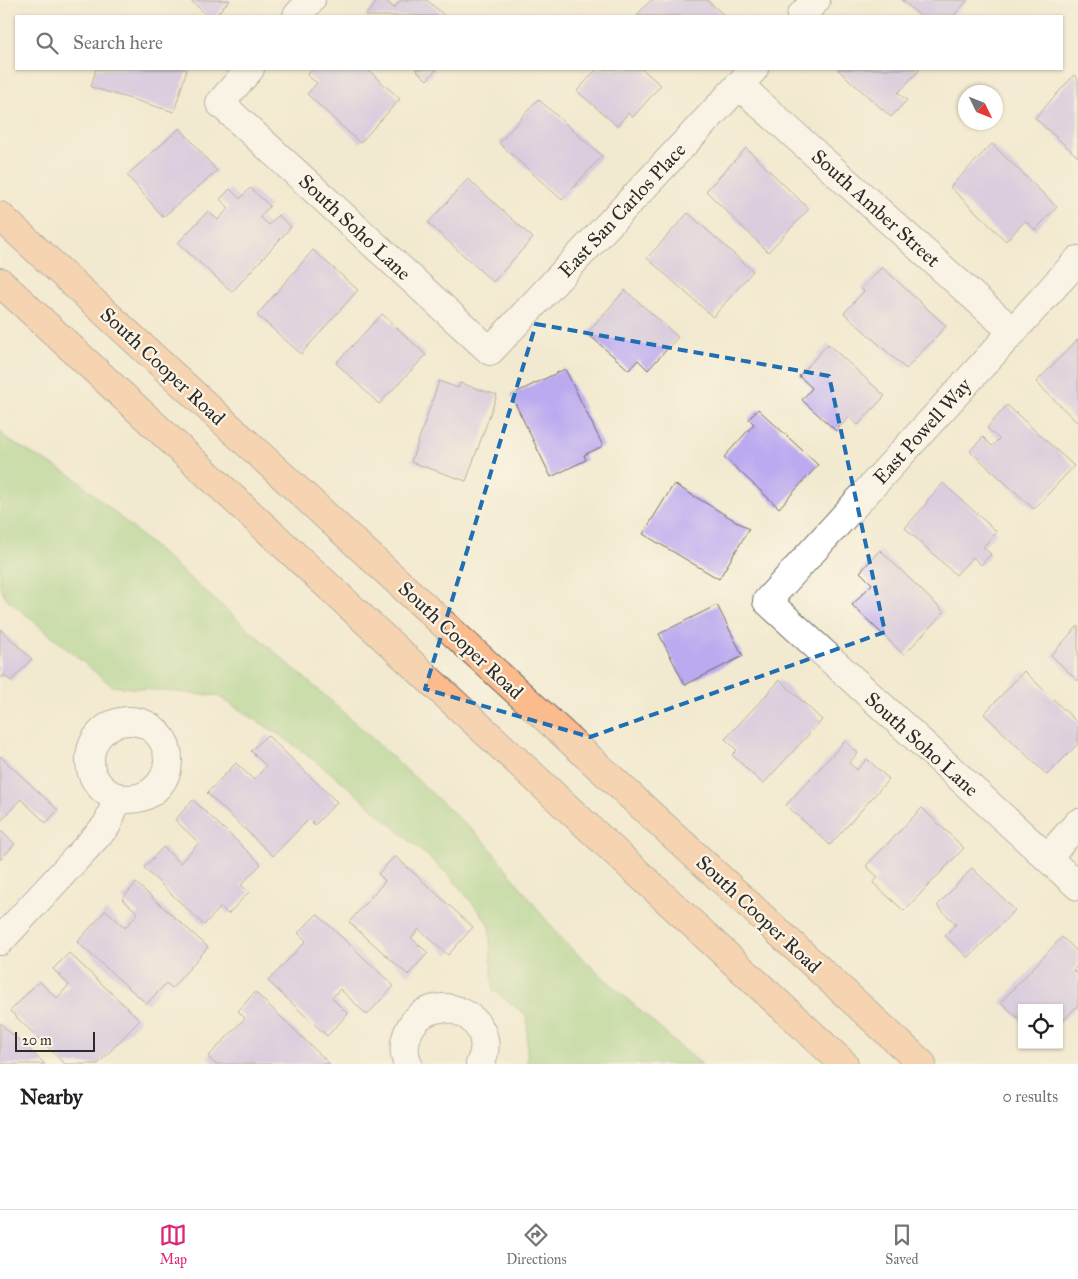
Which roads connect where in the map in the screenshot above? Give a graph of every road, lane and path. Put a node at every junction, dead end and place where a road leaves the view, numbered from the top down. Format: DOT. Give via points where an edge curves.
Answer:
graph roads {
  1 [pos="312,0"];
  2 [pos="816,0"];
  3 [pos="298,15"];
  4 [pos="803,15"];
  5 [pos="249,70"];
  6 [pos="746,77"];
  7 [pos="0,216"];
  8 [pos="1078,260"];
  9 [pos="0,282"];
  10 [pos="1013,332"];
  11 [pos="490,351"];
  12 [pos="767,602"];
  13 [pos="118,797"];
  14 [pos="1078,823"];
  15 [pos="1047,858"];
  16 [pos="1078,886"];
  17 [pos="0,941"];
  18 [pos="405,1063"];
  19 [pos="480,1064"];
  20 [pos="844,1064"];
  21 [pos="922,1064"];
  1 -- 3 [label="street"];
  2 -- 4 [label="street"];
  5 -- 11 [label="street, South Soho Lane" via="220,103"];
  6 -- 10 [label="street, South Amber Street"];
  6 -- 11 [label="street, East San Carlos Place"];
  7 -- 21 [label="main road, South Cooper Road"];
  8 -- 10 [label="street, East Powell Way"];
  9 -- 20 [label="main road"];
  10 -- 12 [label="street, East Powell Way"];
  12 -- 15 [label="street, South Soho Lane"];
  13 -- 17 [label="street" via="107,825"];
  14 -- 15 [label="street"];
  15 -- 16 [label="street, South Soho Lane"];
  18 -- 19 [label="street" via="406,1036 412,1024 432,1010 444,1008 456,1009 477,1024 484,1047"];
}
